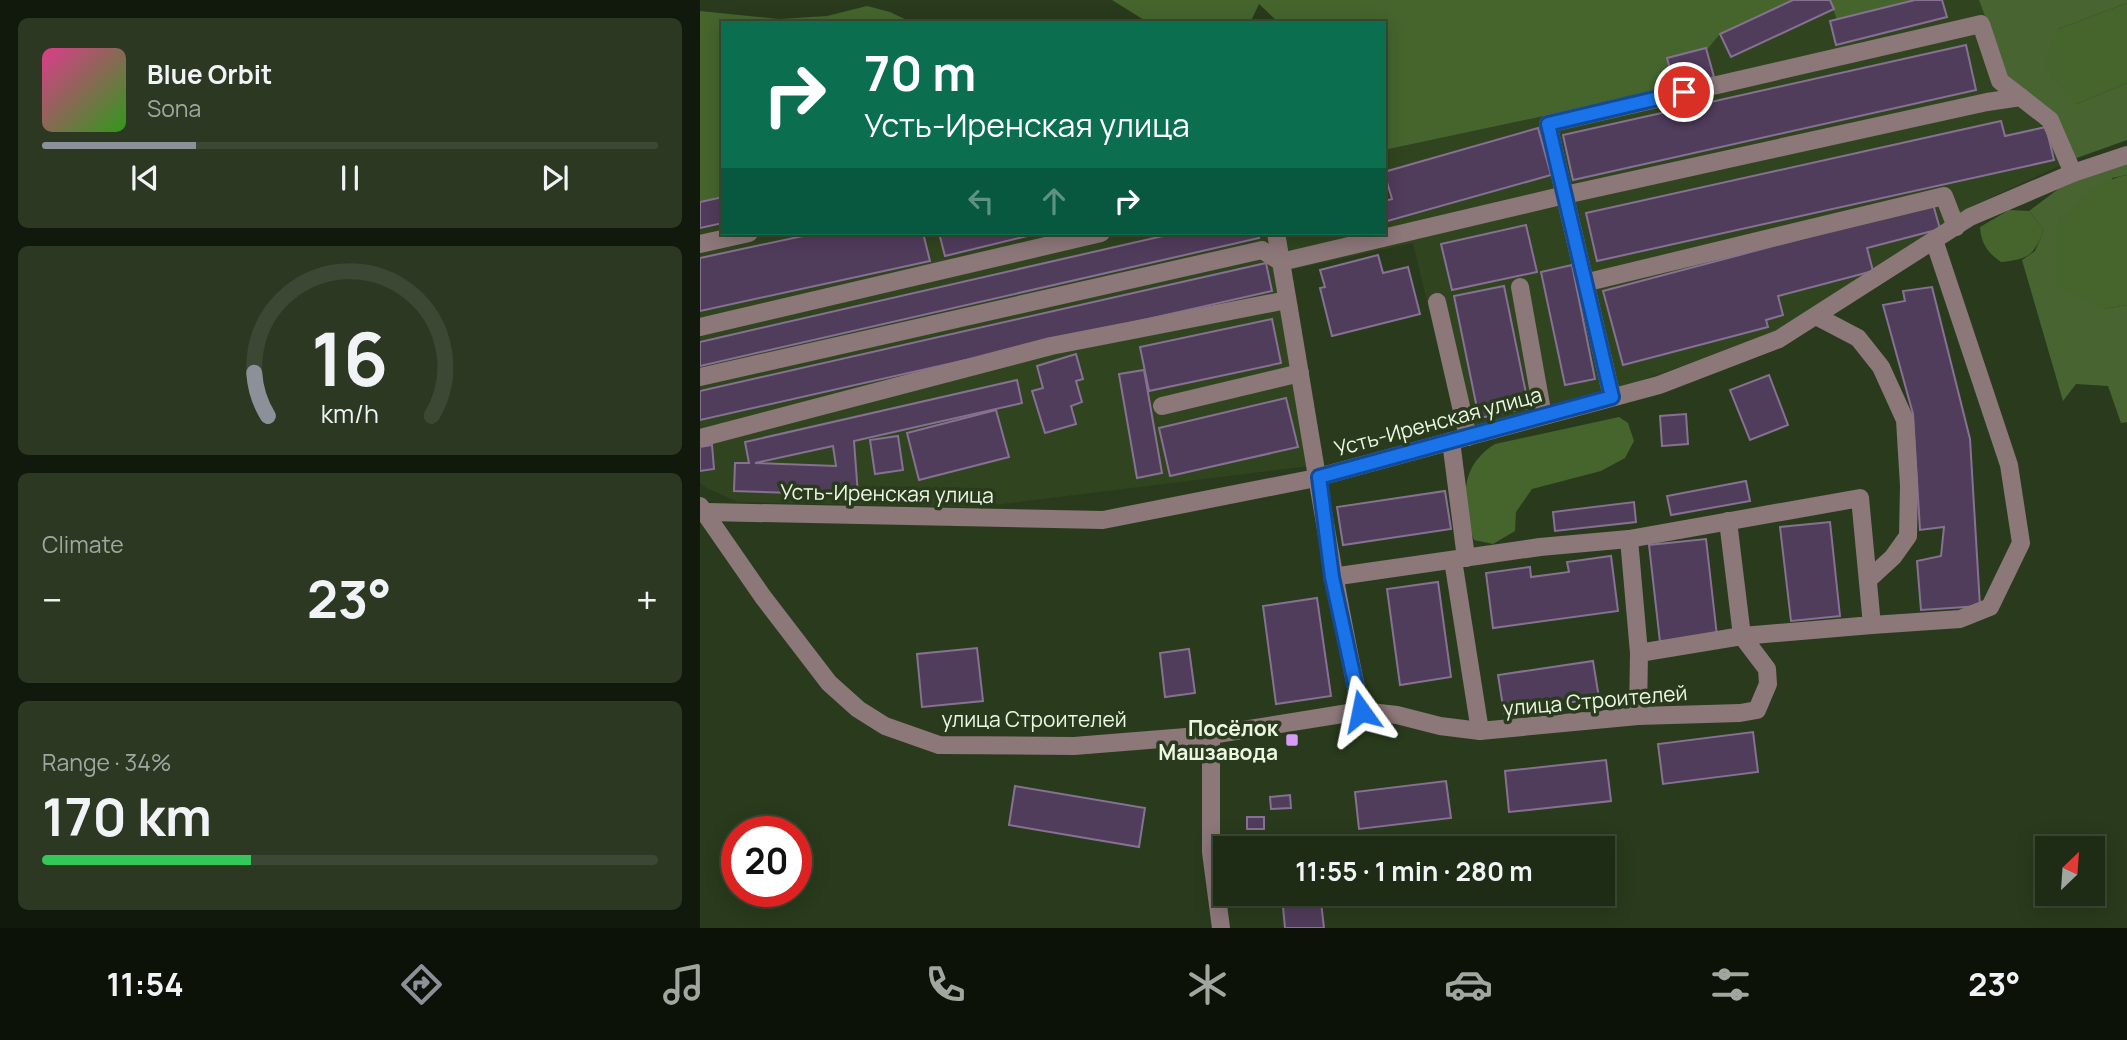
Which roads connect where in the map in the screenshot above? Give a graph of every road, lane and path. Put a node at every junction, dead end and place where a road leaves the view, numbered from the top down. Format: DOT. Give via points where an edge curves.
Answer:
graph roads {
  1 [pos="2021,97"];
  2 [pos="2127,155"];
  3 [pos="2073,173"];
  4 [pos="1565,195"];
  5 [pos="1956,227"];
  6 [pos="739,235"];
  7 [pos="1092,235"];
  8 [pos="1276,235"];
  9 [pos="1934,240"];
  10 [pos="700,244"];
  11 [pos="1281,262"];
  12 [pos="1584,283"];
  13 [pos="1520,287"];
  14 [pos="1287,300"];
  15 [pos="1437,302"];
  16 [pos="1816,316"];
  17 [pos="700,327"];
  18 [pos="1300,373"];
  19 [pos="700,377"];
  20 [pos="1612,397"];
  21 [pos="1162,406"];
  22 [pos="1543,416"];
  23 [pos="700,438"];
  24 [pos="1459,439"];
  25 [pos="1319,477"];
  26 [pos="703,509"];
  27 [pos="1728,521"];
  28 [pos="1629,539"];
  29 [pos="1459,559"];
  30 [pos="1332,577"];
  31 [pos="1868,580"];
  32 [pos="1872,625"];
  33 [pos="1742,636"];
  34 [pos="1639,653"];
  35 [pos="1361,711"];
  36 [pos="1638,716"];
  37 [pos="1480,731"];
  38 [pos="1210,735"];
  39 [pos="1221,928"];
  1 -- 3 [label="street" via="2050,120"];
  1 -- 4 [label="street"];
  1 -- 4 [label="street" via="2000,81 1981,23 1548,124"];
  2 -- 3 [label="street, Усть-Иренская улица"];
  3 -- 5 [label="street, Усть-Иренская улица"];
  4 -- 11 [label="street"];
  4 -- 12 [label="street"];
  5 -- 9 [label="street, Усть-Иренская улица"];
  5 -- 12 [label="street" via="1944,196"];
  6 -- 10 [label="street"];
  7 -- 17 [label="street"];
  8 -- 11 [label="street"];
  9 -- 16 [label="street, Усть-Иренская улица"];
  9 -- 32 [label="street" via="2009,465 2021,543 1990,607 1960,619"];
  11 -- 14 [label="street"];
  11 -- 19 [label="street" via="1262,250"];
  12 -- 20 [label="street"];
  13 -- 22 [label="street"];
  14 -- 18 [label="street"];
  14 -- 23 [label="street" via="1051,346"];
  15 -- 24 [label="street"];
  16 -- 20 [label="street, Усть-Иренская улица" via="1779,339 1659,385"];
  16 -- 31 [label="street" via="1858,338 1881,367 1905,420 1908,536 1894,557"];
  18 -- 21 [label="street"];
  18 -- 25 [label="street"];
  20 -- 22 [label="street, Усть-Иренская улица"];
  22 -- 24 [label="street, Усть-Иренская улица"];
  24 -- 25 [label="street, Усть-Иренская улица"];
  24 -- 29 [label="street"];
  25 -- 26 [label="street, Усть-Иренская улица" via="1103,520"];
  25 -- 30 [label="street"];
  26 -- 38 [label="street, улица Строителей" via="829,683 885,726 939,745 974,747 1074,746"];
  27 -- 28 [label="street"];
  27 -- 31 [label="street" via="1860,498"];
  27 -- 33 [label="street"];
  28 -- 29 [label="street"];
  28 -- 34 [label="street"];
  29 -- 30 [label="street"];
  29 -- 37 [label="street"];
  30 -- 35 [label="street"];
  31 -- 32 [label="street"];
  32 -- 33 [label="street"];
  33 -- 34 [label="street"];
  33 -- 36 [label="street, улица Строителей" via="1767,669 1768,684 1757,710"];
  34 -- 36 [label="street"];
  35 -- 37 [label="street, улица Строителей"];
  35 -- 38 [label="street, улица Строителей"];
  36 -- 37 [label="street, улица Строителей"];
  38 -- 39 [label="street" via="1211,852"];
}
